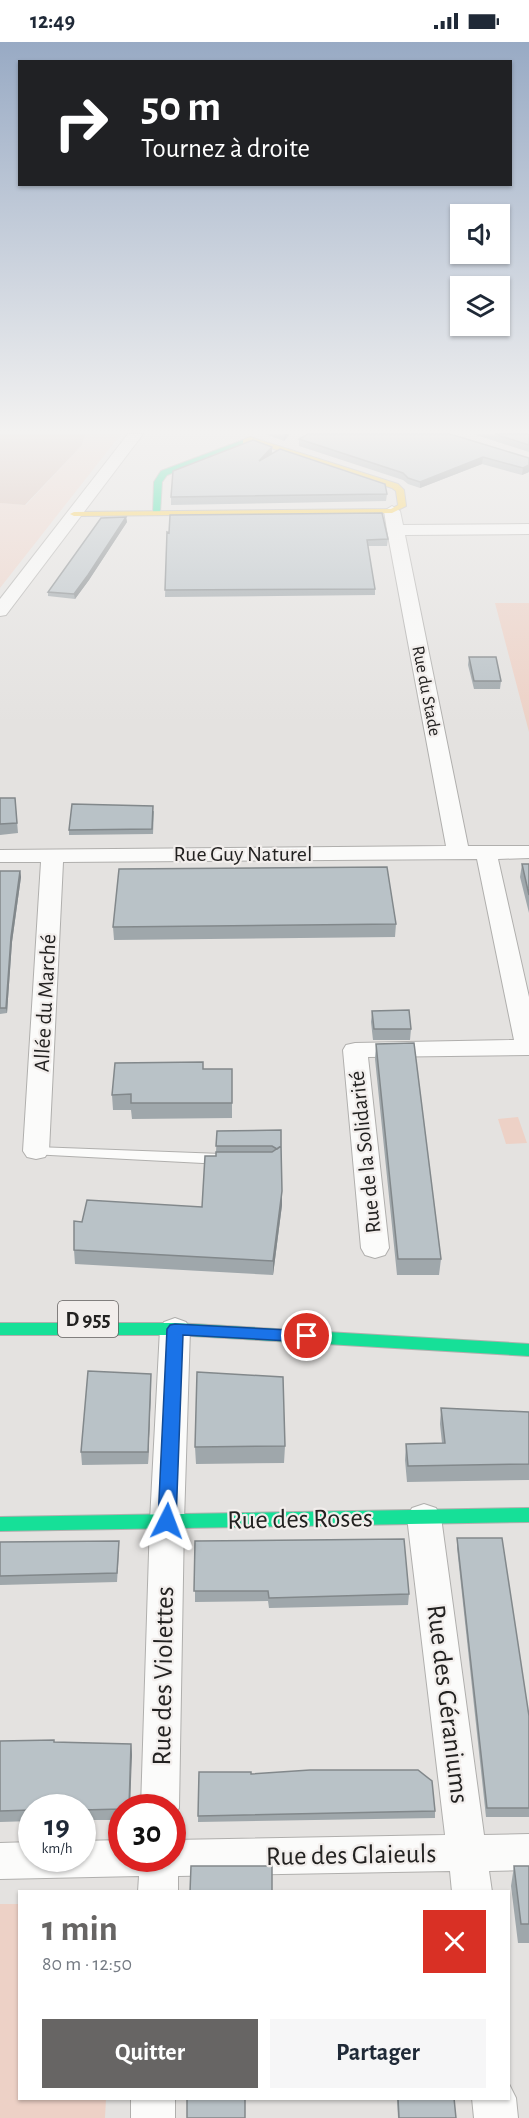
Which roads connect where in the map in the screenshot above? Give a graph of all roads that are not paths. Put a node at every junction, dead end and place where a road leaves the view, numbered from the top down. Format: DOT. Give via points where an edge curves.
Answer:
graph roads {
  1 [pos="61,531"];
  2 [pos="395,531"];
  3 [pos="0,611"];
  4 [pos="458,852"];
  5 [pos="486,852"];
  6 [pos="529,852"];
  7 [pos="0,856"];
  8 [pos="52,856"];
  9 [pos="528,1047"];
  10 [pos="36,1151"];
  11 [pos="242,1159"];
  12 [pos="375,1248"];
  13 [pos="53,1315"];
  14 [pos="0,1329"];
  15 [pos="175,1329"];
  16 [pos="529,1350"];
  17 [pos="529,1515"];
  18 [pos="424,1517"];
  19 [pos="167,1521"];
  20 [pos="0,1524"];
  21 [pos="160,1794"];
  22 [pos="529,1852"];
  23 [pos="468,1854"];
  24 [pos="186,1858"];
  25 [pos="108,1859"];
  26 [pos="0,1861"];
  27 [pos="159,1872"];
  28 [pos="158,1890"];
  29 [pos="472,1890"];
  30 [pos="153,2100"];
  31 [pos="494,2100"];
  32 [pos="153,2118"];
  33 [pos="496,2118"];
  1 -- 3 [label="street"];
  2 -- 4 [label="street, Rue du Stade"];
  4 -- 5 [label="street, Rue Guy Naturel"];
  4 -- 8 [label="street, Rue Guy Naturel"];
  5 -- 6 [label="street, Rue Guy Naturel"];
  5 -- 9 [label="street"];
  7 -- 8 [label="street, Rue Guy Naturel"];
  8 -- 10 [label="street, Allée du Marché"];
  9 -- 12 [label="street, Rue de la Solidarité" via="355,1050"];
  10 -- 11 [label="lane"];
  13 -- 15 [label="street, D 955"];
  14 -- 15 [label="street, D 955"];
  15 -- 16 [label="street, D 955"];
  15 -- 19 [label="street, Rue des Violettes"];
  17 -- 18 [label="street, Rue des Roses"];
  18 -- 19 [label="street, Rue des Roses"];
  18 -- 23 [label="street, Rue des Géraniums"];
  19 -- 20 [label="street, Rue des Roses"];
  19 -- 21 [label="street, Rue des Violettes"];
  22 -- 23 [label="street, Rue des Glaieuls"];
  23 -- 24 [label="street, Rue des Glaieuls"];
  23 -- 29 [label="street, Rue des Géraniums"];
  25 -- 26 [label="street"];
  27 -- 28 [label="street"];
  30 -- 32 [label="street"];
  31 -- 33 [label="street"];
}
